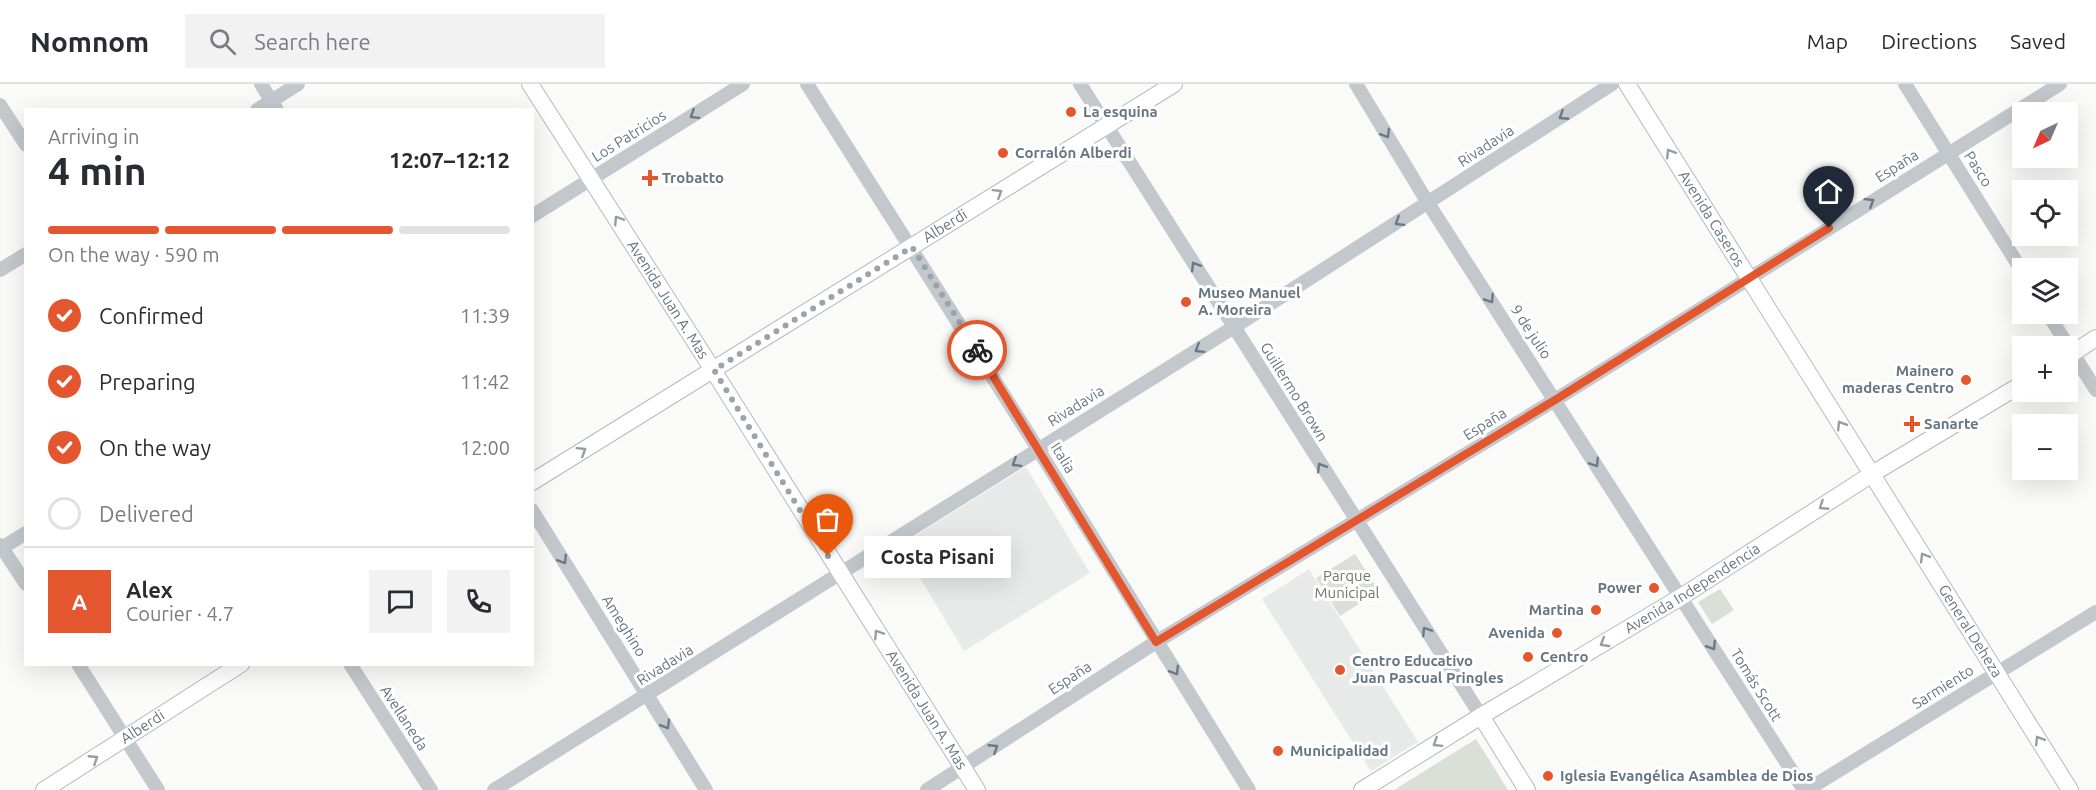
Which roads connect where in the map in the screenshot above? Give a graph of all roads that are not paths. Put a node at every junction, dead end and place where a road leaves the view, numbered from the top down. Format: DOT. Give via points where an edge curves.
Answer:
graph roads {
  1 [pos="261,84"];
  2 [pos="298,84"];
  3 [pos="530,84"];
  4 [pos="743,84"];
  5 [pos="807,84"];
  6 [pos="1080,84"];
  7 [pos="1174,84"];
  8 [pos="1356,84"];
  9 [pos="1612,84"];
  10 [pos="1627,84"];
  11 [pos="1905,84"];
  12 [pos="2060,84"];
  13 [pos="0,105"];
  14 [pos="274,105"];
  15 [pos="1106,126"];
  16 [pos="24,142"];
  17 [pos="1949,153"];
  18 [pos="591,179"];
  19 [pos="1428,203"];
  20 [pos="534,215"];
  21 [pos="912,247"];
  22 [pos="24,255"];
  23 [pos="2014,258"];
  24 [pos="0,270"];
  25 [pos="1749,278"];
  26 [pos="1234,327"];
  27 [pos="2096,338"];
  28 [pos="2078,350"];
  29 [pos="2078,366"];
  30 [pos="714,370"];
  31 [pos="2012,390"];
  32 [pos="2096,390"];
  33 [pos="1555,400"];
  34 [pos="1038,449"];
  35 [pos="1872,474"];
  36 [pos="534,481"];
  37 [pos="534,513"];
  38 [pos="1356,523"];
  39 [pos="24,534"];
  40 [pos="1,547"];
  41 [pos="840,575"];
  42 [pos="24,581"];
  43 [pos="1681,597"];
  44 [pos="2096,612"];
  45 [pos="1156,642"];
  46 [pos="79,666"];
  47 [pos="238,666"];
  48 [pos="351,666"];
  49 [pos="1996,673"];
  50 [pos="648,695"];
  51 [pos="1480,716"];
  52 [pos="126,738"];
  53 [pos="963,768"];
  54 [pos="44,790"];
  55 [pos="158,790"];
  56 [pos="431,790"];
  57 [pos="494,790"];
  58 [pos="706,790"];
  59 [pos="927,790"];
  60 [pos="977,790"];
  61 [pos="1249,790"];
  62 [pos="1362,790"];
  63 [pos="1527,790"];
  64 [pos="1805,790"];
  65 [pos="2070,790"];
  1 -- 14 [label="street"];
  2 -- 14 [label="street"];
  3 -- 18 [label="main road, Avenida Juan A. Mas"];
  4 -- 18 [label="street, Los Patricios, one-way"];
  5 -- 21 [label="street, Italia"];
  6 -- 15 [label="street, Guillermo Brown"];
  7 -- 15 [label="main road, Alberdi"];
  8 -- 19 [label="street, 9 de julio, one-way"];
  9 -- 19 [label="street, Rivadavia, one-way"];
  25 -- 10 [label="main road, Avenida Caseros, one-way"];
  11 -- 17 [label="street, Pasco"];
  12 -- 17 [label="street, España"];
  13 -- 16 [label="street"];
  21 -- 15 [label="main road, Alberdi, one-way"];
  26 -- 15 [label="street, Guillermo Brown, one-way"];
  17 -- 23 [label="street, Pasco"];
  25 -- 17 [label="street, España, one-way"];
  18 -- 20 [label="street, Los Patricios"];
  30 -- 18 [label="main road, Avenida Juan A. Mas, one-way"];
  19 -- 26 [label="street, Rivadavia, one-way"];
  19 -- 33 [label="street, 9 de julio, one-way"];
  21 -- 30 [label="main road, Alberdi"];
  21 -- 34 [label="street, Italia"];
  22 -- 24 [label="street"];
  25 -- 33 [label="street, España"];
  35 -- 25 [label="main road, Avenida Caseros, one-way"];
  26 -- 34 [label="street, Rivadavia, one-way"];
  38 -- 26 [label="street, Guillermo Brown, one-way"];
  27 -- 28 [label="main road"];
  29 -- 32 [label="street"];
  36 -- 30 [label="main road, Alberdi, one-way"];
  30 -- 41 [label="main road, Avenida Juan A. Mas"];
  31 -- 35 [label="main road, Avenida Independencia"];
  33 -- 38 [label="street, España"];
  33 -- 43 [label="street, 9 de julio, one-way"];
  34 -- 41 [label="street, Rivadavia, one-way"];
  34 -- 45 [label="street, Italia"];
  35 -- 43 [label="main road, Avenida Independencia, one-way"];
  49 -- 35 [label="main road, General Deheza, one-way"];
  37 -- 50 [label="street, Ameghino, one-way"];
  38 -- 45 [label="street, España"];
  51 -- 38 [label="street, Guillermo Brown, one-way"];
  39 -- 40 [label="street"];
  40 -- 42 [label="street"];
  41 -- 50 [label="street, Rivadavia"];
  53 -- 41 [label="main road, Avenida Juan A. Mas, one-way"];
  43 -- 51 [label="main road, Avenida Independencia, one-way"];
  43 -- 64 [label="street, Tomás Scott, one-way"];
  44 -- 49 [label="street, Sarmiento"];
  53 -- 45 [label="street, España, one-way"];
  45 -- 61 [label="street, Italia, one-way"];
  46 -- 52 [label="street"];
  47 -- 52 [label="main road, Alberdi"];
  48 -- 56 [label="street, Avellaneda"];
  49 -- 64 [label="street, Sarmiento"];
  65 -- 49 [label="main road, General Deheza, one-way"];
  50 -- 57 [label="street, Rivadavia"];
  50 -- 58 [label="street, Ameghino, one-way"];
  51 -- 62 [label="main road, Avenida Independencia, one-way"];
  51 -- 63 [label="main road"];
  54 -- 52 [label="main road, Alberdi, one-way"];
  52 -- 55 [label="street"];
  53 -- 59 [label="street, España"];
  53 -- 60 [label="main road, Avenida Juan A. Mas"];
}
